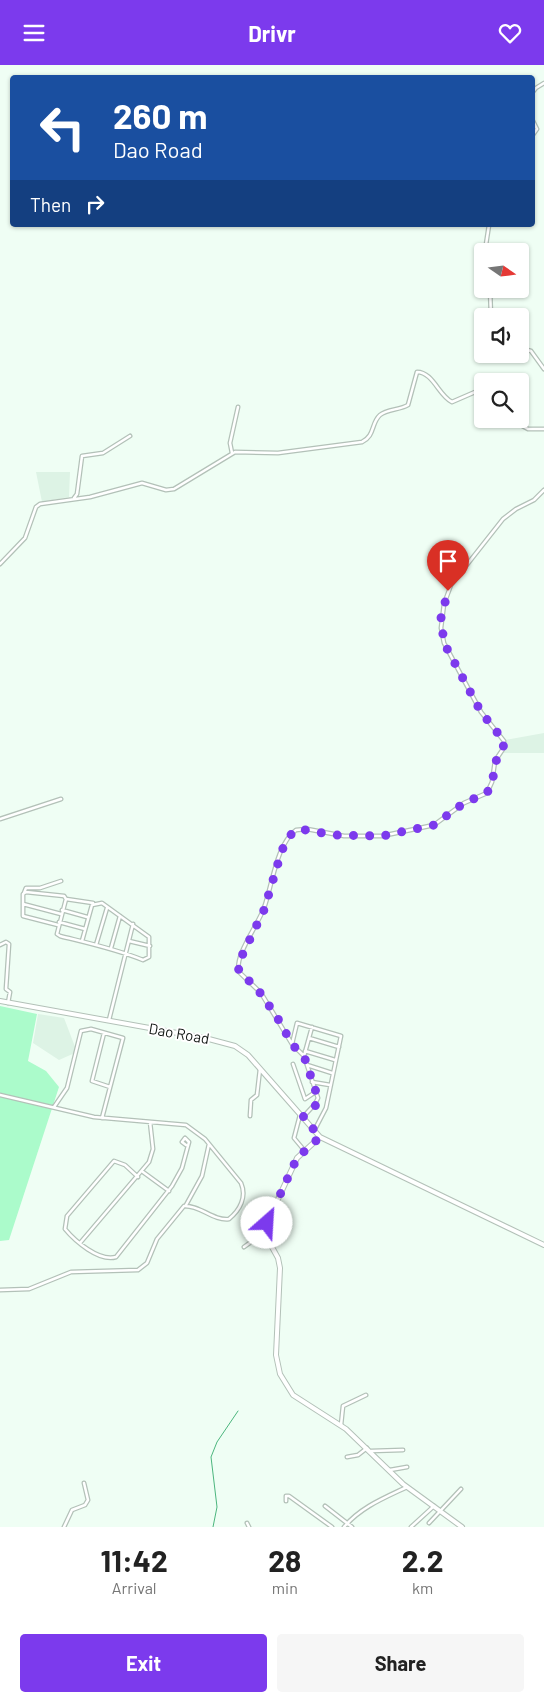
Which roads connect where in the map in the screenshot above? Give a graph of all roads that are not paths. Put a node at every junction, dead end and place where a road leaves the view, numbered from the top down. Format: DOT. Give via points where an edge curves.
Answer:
graph roads {
  1 [pos="489,227"];
  2 [pos="486,243"];
  3 [pos="529,350"];
  4 [pos="544,369"];
  5 [pos="474,392"];
  6 [pos="238,407"];
  7 [pos="526,428"];
  8 [pos="544,429"];
  9 [pos="130,436"];
  10 [pos="232,453"];
  11 [pos="544,490"];
  12 [pos="74,498"];
  13 [pos="0,564"];
  14 [pos="61,799"];
  15 [pos="0,819"];
  16 [pos="61,881"];
  17 [pos="24,893"];
  18 [pos="66,899"];
  19 [pos="93,903"];
  20 [pos="23,904"];
  21 [pos="107,907"];
  22 [pos="62,910"];
  23 [pos="61,914"];
  24 [pos="120,916"];
  25 [pos="88,917"];
  26 [pos="58,924"];
  27 [pos="133,925"];
  28 [pos="85,929"];
  29 [pos="82,941"];
  30 [pos="128,941"];
  31 [pos="0,945"];
  32 [pos="96,945"];
  33 [pos="150,946"];
  34 [pos="111,949"];
  35 [pos="126,954"];
  36 [pos="0,1001"];
  37 [pos="8,1003"];
  38 [pos="109,1021"];
  39 [pos="312,1027"];
  40 [pos="104,1033"];
  41 [pos="309,1038"];
  42 [pos="292,1044"];
  43 [pos="338,1047"];
  44 [pos="305,1051"];
  45 [pos="304,1056"];
  46 [pos="335,1060"];
  47 [pos="293,1064"];
  48 [pos="306,1065"];
  49 [pos="260,1069"];
  50 [pos="332,1073"];
  51 [pos="312,1082"];
  52 [pos="330,1085"];
  53 [pos="110,1087"];
  54 [pos="317,1091"];
  55 [pos="0,1095"];
  56 [pos="54,1107"];
  57 [pos="250,1116"];
  58 [pos="302,1116"];
  59 [pos="102,1118"];
  60 [pos="150,1122"];
  61 [pos="314,1131"];
  62 [pos="320,1137"];
  63 [pos="209,1144"];
  64 [pos="186,1145"];
  65 [pos="304,1149"];
  66 [pos="142,1172"];
  67 [pos="138,1177"];
  68 [pos="169,1191"];
  69 [pos="186,1205"];
  70 [pos="265,1232"];
  71 [pos="80,1243"];
  72 [pos="544,1245"];
  73 [pos="244,1247"];
  74 [pos="0,1290"];
  75 [pos="366,1395"];
  76 [pos="340,1425"];
  77 [pos="369,1450"];
  78 [pos="402,1450"];
  79 [pos="347,1457"];
  80 [pos="407,1467"];
  81 [pos="390,1470"];
  82 [pos="84,1483"];
  83 [pos="407,1487"];
  84 [pos="461,1489"];
  85 [pos="286,1501"];
  86 [pos="326,1506"];
  87 [pos="434,1506"];
  88 [pos="441,1510"];
  89 [pos="247,1523"];
  90 [pos="347,1523"];
  91 [pos="428,1523"];
  92 [pos="64,1527"];
  93 [pos="249,1527"];
  94 [pos="332,1527"];
  95 [pos="344,1527"];
  96 [pos="352,1527"];
  97 [pos="411,1527"];
  98 [pos="462,1527"];
  1 -- 2 [label="street"];
  3 -- 4 [label="street"];
  5 -- 10 [label="street" via="452,402 426,375 417,372 408,405 382,413 371,435 362,442 278,453"];
  6 -- 10 [label="street" via="230,443"];
  7 -- 8 [label="street"];
  9 -- 12 [label="street" via="103,453 82,456"];
  10 -- 12 [label="street" via="174,489 142,483"];
  11 -- 42 [label="street" via="503,519 451,585 444,604 441,628 444,643 481,712 504,741 487,793 428,826 377,836 334,835 300,829 292,833 282,850 264,910 240,956 238,969 261,993"];
  12 -- 13 [label="street" via="38,505 24,538"];
  14 -- 15 [label="street"];
  16 -- 17 [label="street" via="40,888 26,888"];
  17 -- 18 [label="street" via="64,896"];
  17 -- 20 [label="street"];
  18 -- 19 [label="street"];
  18 -- 22 [label="street"];
  19 -- 21 [label="street"];
  19 -- 25 [label="street"];
  20 -- 23 [label="street"];
  20 -- 26 [label="street" via="23,915"];
  21 -- 24 [label="street"];
  21 -- 32 [label="street"];
  22 -- 23 [label="street"];
  22 -- 25 [label="street"];
  23 -- 26 [label="street"];
  24 -- 27 [label="street"];
  24 -- 34 [label="street"];
  25 -- 28 [label="street"];
  26 -- 28 [label="street"];
  26 -- 29 [label="street" via="58,935"];
  27 -- 30 [label="street"];
  27 -- 33 [label="street" via="150,938"];
  28 -- 29 [label="street"];
  29 -- 32 [label="street"];
  30 -- 33 [label="street"];
  30 -- 35 [label="street"];
  31 -- 37 [label="street" via="9,944"];
  32 -- 34 [label="street"];
  33 -- 35 [label="street" via="147,959"];
  34 -- 35 [label="street"];
  35 -- 38 [label="street"];
  36 -- 37 [label="street, Dao Road"];
  37 -- 38 [label="street, Dao Road"];
  38 -- 49 [label="street, Dao Road" via="227,1043 242,1049"];
  39 -- 41 [label="street"];
  39 -- 42 [label="street" via="296,1023"];
  39 -- 43 [label="street" via="340,1035"];
  40 -- 53 [label="street" via="92,1081"];
  40 -- 53 [label="street" via="123,1038"];
  40 -- 56 [label="street" via="90,1029 81,1031 67,1088"];
  41 -- 43 [label="street"];
  41 -- 44 [label="street"];
  42 -- 45 [label="street"];
  43 -- 46 [label="street"];
  44 -- 45 [label="street"];
  44 -- 46 [label="street"];
  45 -- 48 [label="street"];
  46 -- 50 [label="street"];
  47 -- 54 [label="street" via="305,1099"];
  48 -- 50 [label="street"];
  48 -- 51 [label="street"];
  49 -- 57 [label="street" via="257,1096 251,1101"];
  49 -- 58 [label="street, Dao Road"];
  50 -- 52 [label="street"];
  51 -- 52 [label="street"];
  51 -- 54 [label="street"];
  52 -- 61 [label="street" via="324,1114"];
  53 -- 59 [label="street"];
  54 -- 58 [label="street" via="317,1101"];
  55 -- 56 [label="street"];
  56 -- 59 [label="street"];
  58 -- 61 [label="street, Dao Road"];
  58 -- 65 [label="street" via="294,1138"];
  59 -- 60 [label="street"];
  60 -- 63 [label="street" via="186,1125"];
  60 -- 66 [label="street" via="152,1154"];
  61 -- 62 [label="street, Dao Road"];
  62 -- 65 [label="street"];
  62 -- 72 [label="street, Dao Road"];
  63 -- 69 [label="street" via="202,1175"];
  63 -- 69 [label="street" via="241,1183 244,1192 242,1203 236,1214 227,1220"];
  64 -- 68 [label="street" via="182,1168"];
  65 -- 70 [label="street" via="295,1161"];
  66 -- 67 [label="street"];
  66 -- 68 [label="street"];
  67 -- 71 [label="street"];
  67 -- 71 [label="street" via="125,1165 114,1161 97,1179 64,1223 65,1229"];
  68 -- 71 [label="street" via="116,1257 106,1257"];
  69 -- 74 [label="street" via="164,1229 146,1263 138,1270 71,1272 29,1289"];
  70 -- 73 [label="street"];
  70 -- 76 [label="street" via="280,1268 276,1355 280,1374 296,1398"];
  75 -- 76 [label="street" via="343,1405"];
  76 -- 77 [label="street"];
  77 -- 78 [label="street"];
  77 -- 79 [label="street"];
  77 -- 81 [label="street"];
  80 -- 81 [label="street"];
  81 -- 83 [label="street"];
  82 -- 92 [label="street" via="88,1500 85,1505 72,1510"];
  83 -- 87 [label="street"];
  83 -- 90 [label="street" via="367,1506"];
  84 -- 88 [label="street"];
  85 -- 94 [label="street" via="286,1496 289,1496"];
  86 -- 90 [label="street"];
  87 -- 88 [label="street"];
  87 -- 97 [label="street"];
  88 -- 91 [label="street"];
  88 -- 98 [label="street"];
  89 -- 93 [label="street"];
  90 -- 95 [label="street"];
  90 -- 96 [label="street"];
}
